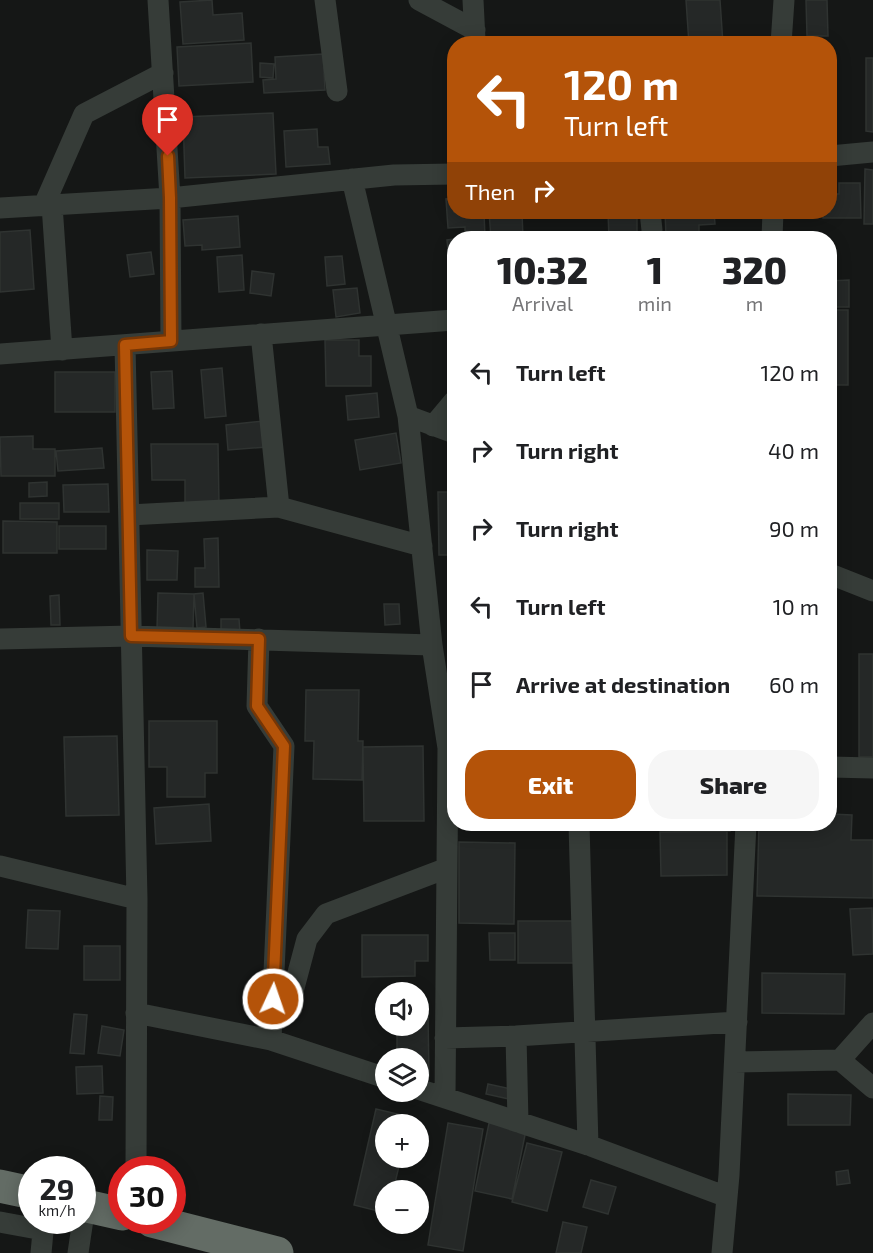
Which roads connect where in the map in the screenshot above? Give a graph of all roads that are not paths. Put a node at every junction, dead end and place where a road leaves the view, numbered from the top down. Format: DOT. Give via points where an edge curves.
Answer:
graph roads {
  1 [pos="158,0"];
  2 [pos="325,0"];
  3 [pos="419,0"];
  4 [pos="473,0"];
  5 [pos="784,0"];
  6 [pos="473,36"];
  7 [pos="475,36"];
  8 [pos="782,36"];
  9 [pos="163,73"];
  10 [pos="337,91"];
  11 [pos="873,152"];
  12 [pos="837,155"];
  13 [pos="447,174"];
  14 [pos="352,179"];
  15 [pos="170,198"];
  16 [pos="48,205"];
  17 [pos="0,208"];
  18 [pos="447,320"];
  19 [pos="387,324"];
  20 [pos="261,334"];
  21 [pos="171,341"];
  22 [pos="125,345"];
  23 [pos="62,350"];
  24 [pos="0,354"];
  25 [pos="447,409"];
  26 [pos="408,416"];
  27 [pos="433,426"];
  28 [pos="447,431"];
  29 [pos="279,507"];
  30 [pos="129,515"];
  31 [pos="422,546"];
  32 [pos="837,577"];
  33 [pos="873,591"];
  34 [pos="131,636"];
  35 [pos="0,639"];
  36 [pos="259,639"];
  37 [pos="432,645"];
  38 [pos="447,702"];
  39 [pos="837,767"];
  40 [pos="873,768"];
  41 [pos="448,831"];
  42 [pos="579,831"];
  43 [pos="746,831"];
  44 [pos="0,866"];
  45 [pos="447,867"];
  46 [pos="137,899"];
  47 [pos="273,999"];
  48 [pos="136,1014"];
  49 [pos="737,1022"];
  50 [pos="873,1023"];
  51 [pos="585,1032"];
  52 [pos="516,1036"];
  53 [pos="445,1038"];
  54 [pos="271,1040"];
  55 [pos="840,1060"];
  56 [pos="735,1062"];
  57 [pos="375,1074"];
  58 [pos="873,1088"];
  59 [pos="429,1093"];
  60 [pos="445,1098"];
  61 [pos="518,1122"];
  62 [pos="588,1145"];
  63 [pos="136,1156"];
  64 [pos="0,1186"];
  65 [pos="18,1190"];
  66 [pos="727,1197"];
  67 [pos="0,1222"];
  68 [pos="18,1224"];
  69 [pos="186,1230"];
  70 [pos="43,1234"];
  71 [pos="80,1234"];
  72 [pos="40,1253"];
  73 [pos="78,1253"];
  74 [pos="277,1253"];
  75 [pos="722,1253"];
  1 -- 9 [label="street"];
  2 -- 10 [label="street"];
  3 -- 6 [label="street"];
  4 -- 7 [label="street"];
  5 -- 8 [label="street"];
  9 -- 15 [label="street"];
  9 -- 16 [label="street" via="84,114"];
  11 -- 12 [label="street"];
  13 -- 14 [label="street"];
  14 -- 15 [label="street"];
  14 -- 19 [label="street"];
  15 -- 16 [label="street"];
  15 -- 21 [label="street"];
  16 -- 17 [label="street"];
  16 -- 23 [label="street"];
  18 -- 19 [label="street"];
  19 -- 20 [label="street"];
  19 -- 26 [label="street"];
  20 -- 21 [label="street"];
  20 -- 29 [label="street"];
  21 -- 22 [label="street"];
  22 -- 23 [label="street"];
  22 -- 30 [label="street"];
  23 -- 24 [label="street"];
  25 -- 27 [label="street"];
  26 -- 27 [label="street"];
  26 -- 31 [label="street"];
  27 -- 28 [label="street"];
  29 -- 30 [label="street"];
  29 -- 31 [label="street"];
  30 -- 34 [label="street"];
  31 -- 37 [label="street"];
  32 -- 33 [label="street"];
  34 -- 35 [label="street"];
  34 -- 36 [label="street"];
  34 -- 46 [label="street"];
  36 -- 37 [label="street"];
  36 -- 47 [label="street" via="257,706 284,746"];
  37 -- 38 [label="street"];
  39 -- 40 [label="street"];
  41 -- 45 [label="street"];
  42 -- 51 [label="street"];
  43 -- 49 [label="street"];
  44 -- 46 [label="street"];
  45 -- 47 [label="street" via="326,914 307,939 291,999"];
  45 -- 53 [label="street"];
  46 -- 48 [label="street"];
  47 -- 54 [label="street"];
  48 -- 54 [label="street"];
  48 -- 63 [label="street"];
  49 -- 51 [label="street"];
  49 -- 56 [label="street"];
  50 -- 55 [label="street"];
  51 -- 52 [label="street"];
  51 -- 62 [label="street"];
  52 -- 53 [label="street"];
  52 -- 61 [label="street"];
  53 -- 60 [label="street"];
  54 -- 57 [label="street"];
  55 -- 56 [label="street"];
  55 -- 58 [label="street"];
  56 -- 66 [label="street"];
  59 -- 60 [label="street"];
  60 -- 61 [label="street"];
  61 -- 62 [label="street"];
  62 -- 66 [label="street"];
  64 -- 65 [label="highway"];
  66 -- 75 [label="street"];
  67 -- 68 [label="street"];
  69 -- 74 [label="highway"];
  70 -- 72 [label="street"];
  71 -- 73 [label="street"];
}
